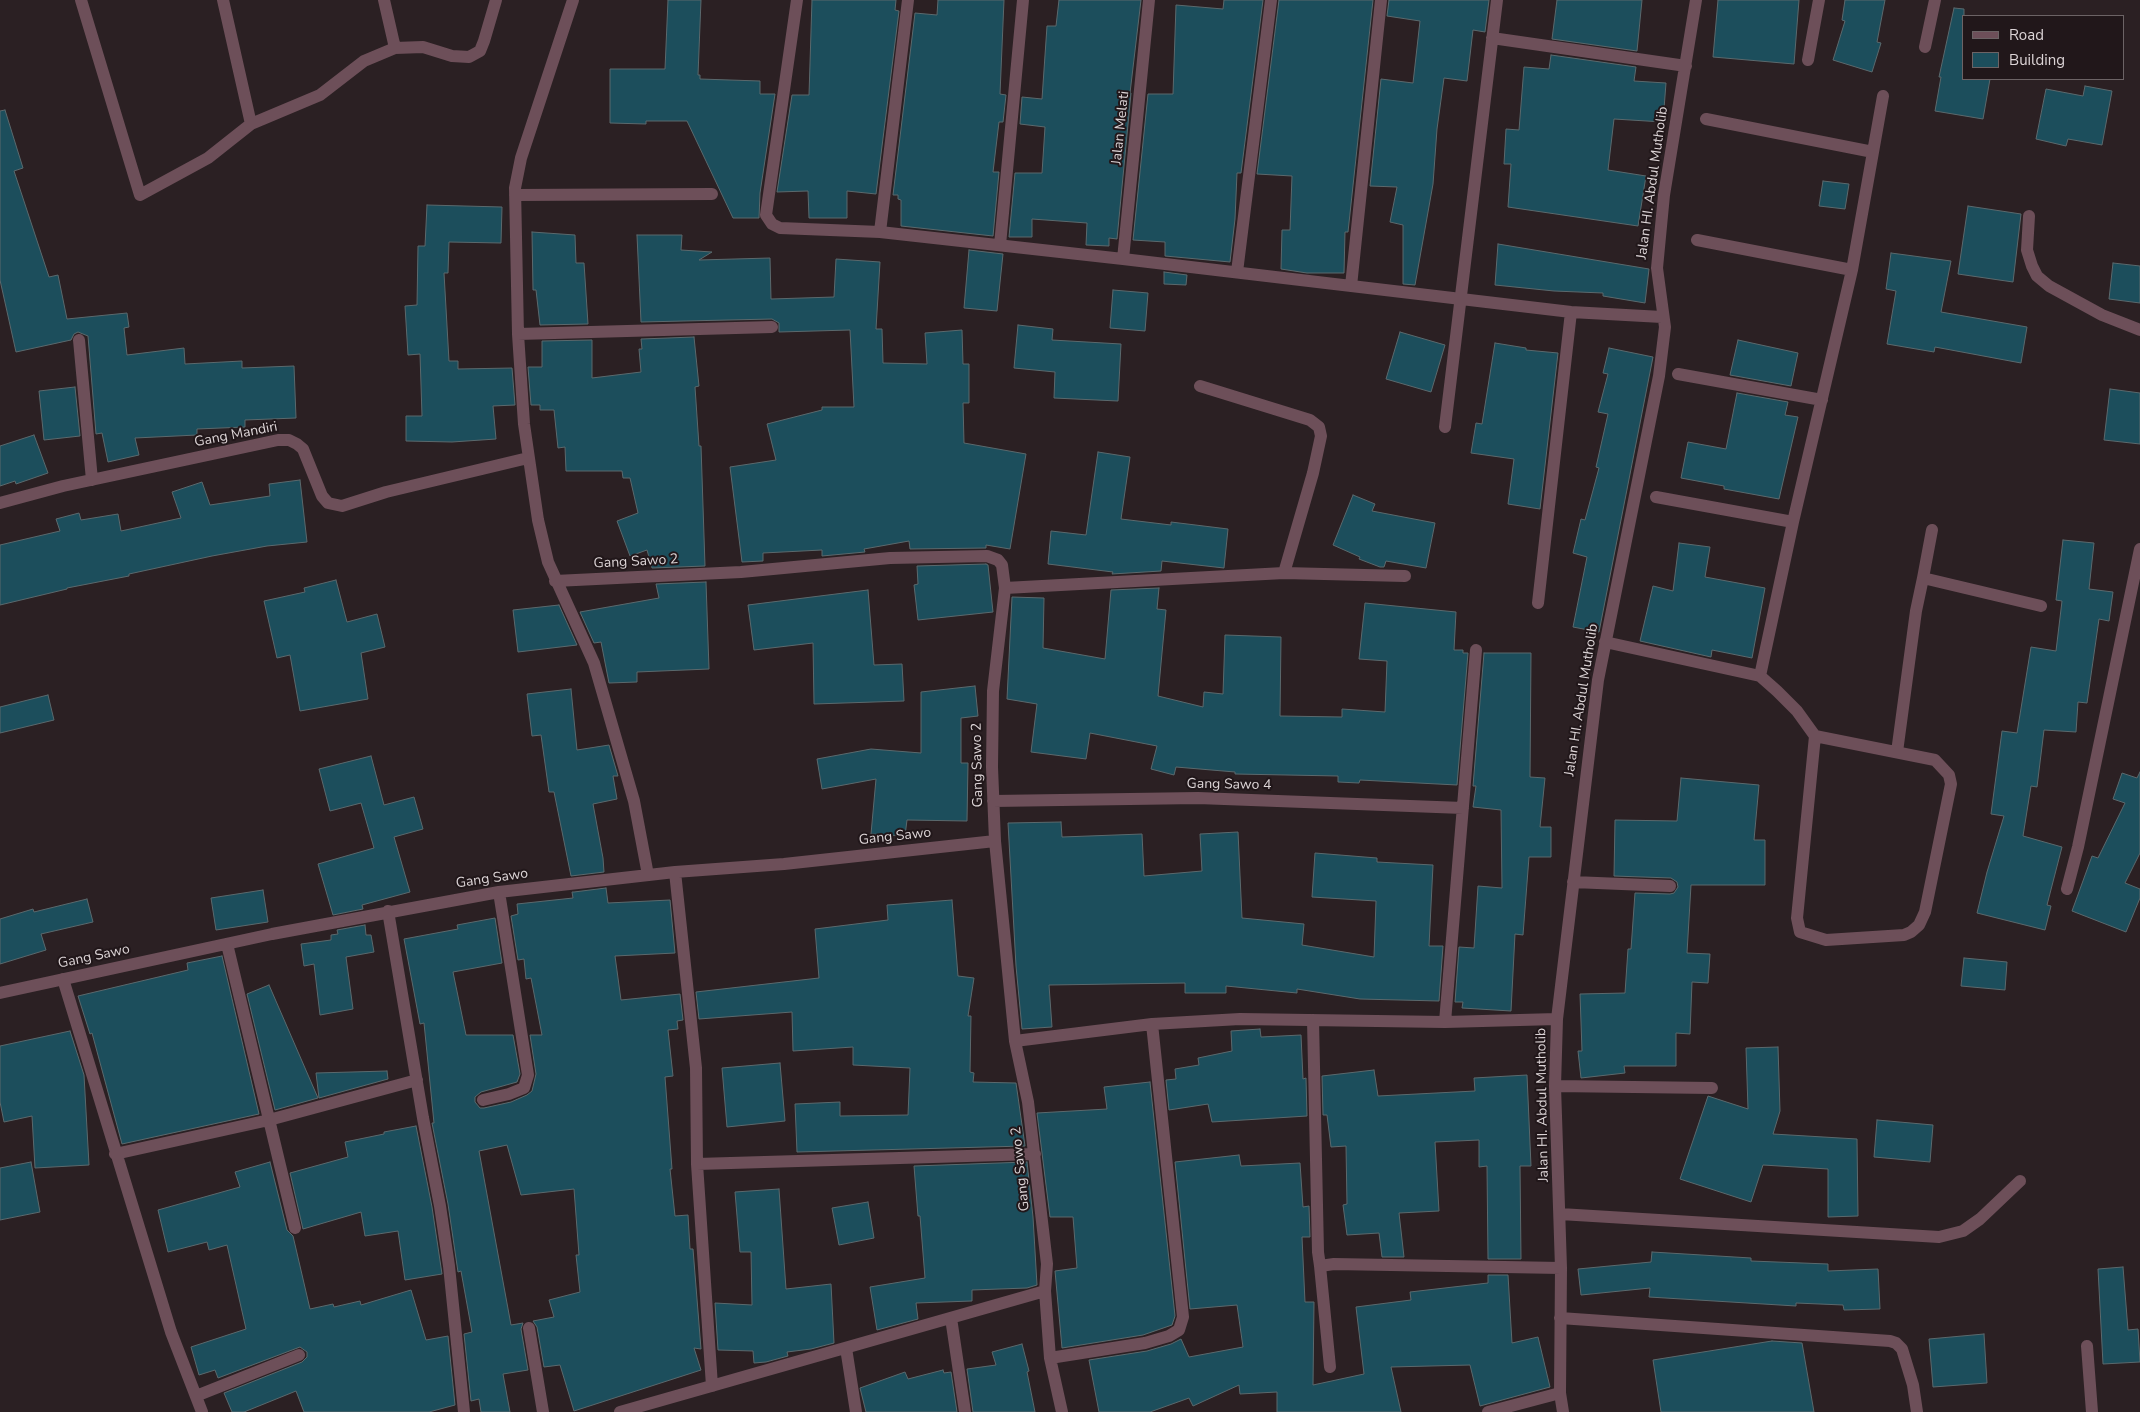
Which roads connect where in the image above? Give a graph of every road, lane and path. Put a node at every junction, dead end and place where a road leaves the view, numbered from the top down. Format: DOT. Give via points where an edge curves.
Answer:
graph roads {
  1 [pos="81,0"];
  2 [pos="223,0"];
  3 [pos="384,0"];
  4 [pos="496,0"];
  5 [pos="573,0"];
  6 [pos="797,0"];
  7 [pos="908,0"];
  8 [pos="1023,0"];
  9 [pos="1149,0"];
  10 [pos="1271,0"];
  11 [pos="1381,0"];
  12 [pos="1496,0"];
  13 [pos="1696,0"];
  14 [pos="1819,0"];
  15 [pos="1935,0"];
  16 [pos="1492,38"];
  17 [pos="1925,47"];
  18 [pos="395,48"];
  19 [pos="1808,60"];
  20 [pos="1686,66"];
  21 [pos="1883,96"];
  22 [pos="1706,119"];
  23 [pos="251,124"];
  24 [pos="1873,152"];
  25 [pos="712,194"];
  26 [pos="515,195"];
  27 [pos="2029,216"];
  28 [pos="880,232"];
  29 [pos="1697,240"];
  30 [pos="1000,246"];
  31 [pos="1123,259"];
  32 [pos="1852,270"];
  33 [pos="1237,272"];
  34 [pos="1351,286"];
  35 [pos="1460,300"];
  36 [pos="1571,312"];
  37 [pos="1662,317"];
  38 [pos="772,327"];
  39 [pos="2140,330"];
  40 [pos="518,334"];
  41 [pos="79,340"];
  42 [pos="1678,374"];
  43 [pos="1200,386"];
  44 [pos="1822,400"];
  45 [pos="1445,427"];
  46 [pos="528,458"];
  47 [pos="92,480"];
  48 [pos="1656,497"];
  49 [pos="0,503"];
  50 [pos="1793,522"];
  51 [pos="1932,530"];
  52 [pos="2140,549"];
  53 [pos="1284,573"];
  54 [pos="1405,576"];
  55 [pos="1923,578"];
  56 [pos="555,581"];
  57 [pos="1005,588"];
  58 [pos="1538,603"];
  59 [pos="2041,606"];
  60 [pos="1605,642"];
  61 [pos="1476,650"];
  62 [pos="1760,676"];
  63 [pos="1815,736"];
  64 [pos="1897,752"];
  65 [pos="994,801"];
  66 [pos="1463,808"];
  67 [pos="995,841"];
  68 [pos="675,872"];
  69 [pos="648,875"];
  70 [pos="1573,882"];
  71 [pos="1670,886"];
  72 [pos="2067,889"];
  73 [pos="499,892"];
  74 [pos="388,911"];
  75 [pos="227,944"];
  76 [pos="63,979"];
  77 [pos="0,993"];
  78 [pos="1557,1019"];
  79 [pos="1313,1020"];
  80 [pos="1445,1022"];
  81 [pos="1152,1024"];
  82 [pos="1015,1041"];
  83 [pos="417,1080"];
  84 [pos="1555,1086"];
  85 [pos="1712,1088"];
  86 [pos="483,1100"];
  87 [pos="269,1120"];
  88 [pos="116,1154"];
  89 [pos="1034,1154"];
  90 [pos="698,1164"];
  91 [pos="2020,1181"];
  92 [pos="1560,1214"];
  93 [pos="295,1228"];
  94 [pos="1320,1266"];
  95 [pos="1561,1268"];
  96 [pos="1045,1291"];
  97 [pos="951,1318"];
  98 [pos="1560,1318"];
  99 [pos="529,1328"];
  100 [pos="2087,1346"];
  101 [pos="846,1348"];
  102 [pos="299,1355"];
  103 [pos="1050,1358"];
  104 [pos="1330,1367"];
  105 [pos="712,1386"];
  106 [pos="1560,1393"];
  107 [pos="196,1396"];
  108 [pos="637,1410"];
  109 [pos="202,1412"];
  110 [pos="464,1412"];
  111 [pos="544,1412"];
  112 [pos="620,1412"];
  113 [pos="856,1412"];
  114 [pos="966,1412"];
  115 [pos="1062,1412"];
  116 [pos="1488,1412"];
  117 [pos="1562,1412"];
  118 [pos="1917,1412"];
  119 [pos="2092,1412"];
  1 -- 23 [label="street" via="140,195 208,158"];
  2 -- 23 [label="street"];
  3 -- 18 [label="street"];
  4 -- 18 [label="street" via="480,50 469,57 452,56 423,47"];
  5 -- 26 [label="street" via="521,158"];
  6 -- 28 [label="street" via="766,215 772,224 780,228"];
  7 -- 28 [label="street"];
  8 -- 30 [label="street"];
  9 -- 31 [label="street, Jalan Melati"];
  10 -- 33 [label="street"];
  11 -- 34 [label="street"];
  12 -- 16 [label="street"];
  13 -- 20 [label="street, Jalan HI. Abdul Mutholib"];
  14 -- 19 [label="street"];
  15 -- 17 [label="street"];
  16 -- 20 [label="street"];
  16 -- 35 [label="street"];
  18 -- 23 [label="street" via="364,61 320,95"];
  20 -- 37 [label="street, Jalan HI. Abdul Mutholib" via="1664,195 1657,268"];
  21 -- 24 [label="street"];
  22 -- 24 [label="street"];
  24 -- 32 [label="street"];
  25 -- 26 [label="street"];
  26 -- 40 [label="street"];
  27 -- 39 [label="street" via="2027,250 2037,276 2102,315"];
  28 -- 30 [label="street"];
  29 -- 32 [label="street"];
  30 -- 31 [label="street"];
  31 -- 33 [label="street"];
  32 -- 44 [label="street"];
  33 -- 34 [label="street"];
  34 -- 35 [label="street"];
  35 -- 36 [label="street"];
  35 -- 45 [label="street"];
  36 -- 37 [label="street"];
  36 -- 58 [label="street"];
  37 -- 60 [label="street, Jalan HI. Abdul Mutholib" via="1664,327 1658,376"];
  38 -- 40 [label="street"];
  40 -- 46 [label="street"];
  41 -- 47 [label="street"];
  42 -- 44 [label="street"];
  43 -- 53 [label="street" via="1310,420 1319,427 1321,436 1313,473"];
  44 -- 50 [label="street"];
  46 -- 47 [label="street, Gang Mandiri" via="386,492 342,506 328,503 322,496 302,449 289,440"];
  46 -- 56 [label="street" via="538,520"];
  47 -- 49 [label="street, Gang Mandiri"];
  48 -- 50 [label="street"];
  50 -- 62 [label="street"];
  51 -- 55 [label="street"];
  52 -- 72 [label="street"];
  53 -- 54 [label="street"];
  53 -- 57 [label="street"];
  55 -- 59 [label="street"];
  55 -- 64 [label="street"];
  56 -- 57 [label="street, Gang Sawo 2" via="741,572 890,558 987,556 1002,565"];
  56 -- 69 [label="street" via="596,672 634,801"];
  57 -- 65 [label="street, Gang Sawo 2" via="993,690"];
  60 -- 62 [label="street"];
  60 -- 70 [label="street, Jalan HI. Abdul Mutholib"];
  61 -- 66 [label="street"];
  62 -- 63 [label="street" via="1797,711"];
  63 -- 64 [label="street"];
  63 -- 64 [label="street" via="1797,918 1800,932 1826,940 1904,935 1918,925 1925,912 1951,784 1935,760"];
  65 -- 66 [label="street, Gang Sawo 4" via="1198,798"];
  65 -- 67 [label="street, Gang Sawo 2"];
  66 -- 80 [label="street"];
  67 -- 68 [label="street, Gang Sawo" via="784,864"];
  67 -- 82 [label="street, Gang Sawo 2"];
  68 -- 69 [label="street, Gang Sawo"];
  68 -- 90 [label="street" via="696,1068"];
  69 -- 73 [label="street, Gang Sawo"];
  70 -- 71 [label="street"];
  70 -- 78 [label="street, Jalan HI. Abdul Mutholib"];
  73 -- 74 [label="street, Gang Sawo"];
  73 -- 86 [label="street" via="528,1075 524,1088"];
  74 -- 75 [label="street, Gang Sawo"];
  74 -- 83 [label="street"];
  75 -- 76 [label="street, Gang Sawo"];
  75 -- 87 [label="street"];
  76 -- 77 [label="street, Gang Sawo"];
  76 -- 88 [label="street"];
  78 -- 80 [label="street"];
  78 -- 84 [label="street, Jalan HI. Abdul Mutholib"];
  79 -- 80 [label="street"];
  79 -- 81 [label="street" via="1240,1018"];
  79 -- 94 [label="street"];
  81 -- 82 [label="street"];
  81 -- 103 [label="street" via="1183,1317 1179,1330 1169,1336 1145,1343"];
  82 -- 89 [label="street, Gang Sawo 2" via="1028,1102"];
  83 -- 87 [label="street"];
  83 -- 110 [label="street" via="450,1266"];
  84 -- 85 [label="street"];
  84 -- 92 [label="street, Jalan HI. Abdul Mutholib"];
  87 -- 88 [label="street"];
  87 -- 93 [label="street"];
  88 -- 107 [label="street" via="171,1332"];
  89 -- 90 [label="street"];
  89 -- 96 [label="street, Gang Sawo 2" via="1048,1264"];
  90 -- 105 [label="street"];
  91 -- 92 [label="street" via="1980,1219 1962,1231 1939,1237"];
  92 -- 95 [label="street, Jalan HI. Abdul Mutholib"];
  94 -- 95 [label="street"];
  94 -- 104 [label="street"];
  95 -- 98 [label="street, Jalan HI. Abdul Mutholib"];
  96 -- 97 [label="street"];
  96 -- 103 [label="street, Gang Sawo 2"];
  97 -- 101 [label="street"];
  97 -- 114 [label="street"];
  98 -- 106 [label="street, Jalan HI. Abdul Mutholib"];
  98 -- 118 [label="street" via="1890,1341 1902,1348"];
  99 -- 111 [label="street"];
  100 -- 119 [label="street"];
  101 -- 105 [label="street"];
  101 -- 113 [label="street"];
  102 -- 107 [label="street"];
  103 -- 115 [label="street, Gang Sawo 2"];
  105 -- 108 [label="street"];
  106 -- 116 [label="street"];
  106 -- 117 [label="street, Jalan HI. Abdul Mutholib"];
  107 -- 109 [label="street"];
  108 -- 112 [label="street"];
}
